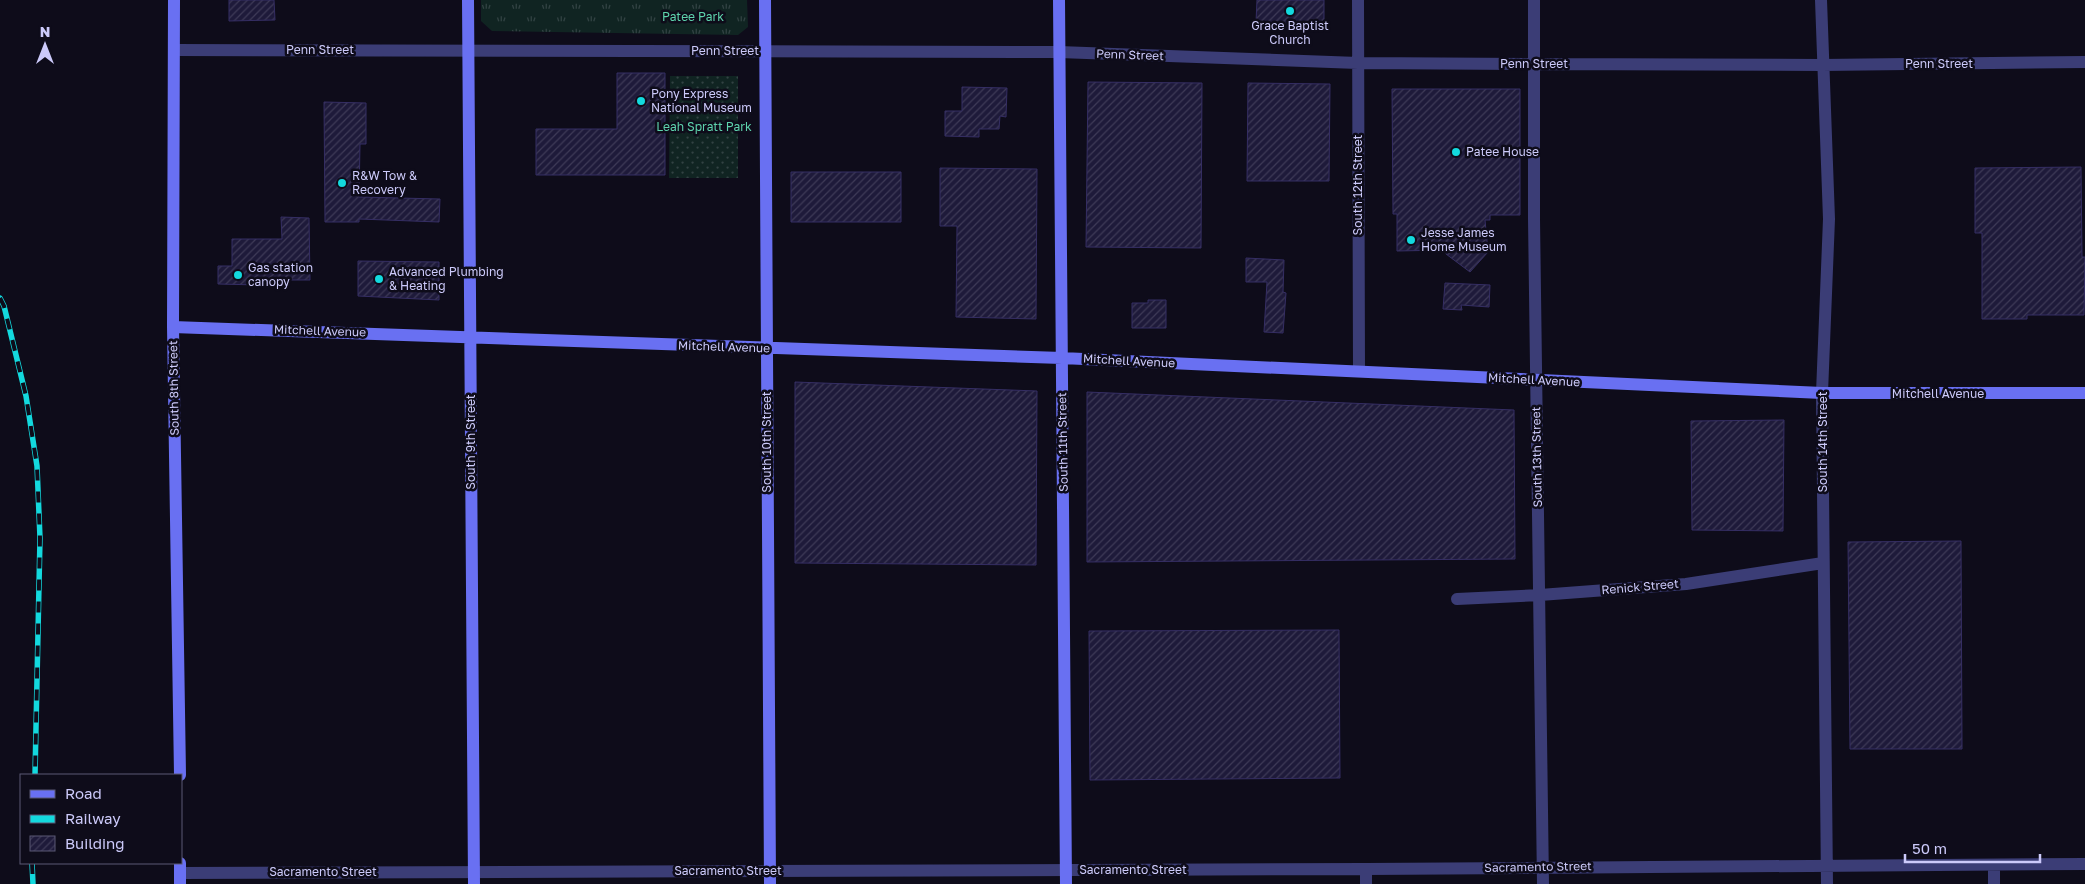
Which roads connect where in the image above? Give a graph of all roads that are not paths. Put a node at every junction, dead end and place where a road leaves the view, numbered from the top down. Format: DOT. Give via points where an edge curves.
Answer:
graph roads {
  1 [pos="174,0"];
  2 [pos="468,0"];
  3 [pos="765,0"];
  4 [pos="1059,0"];
  5 [pos="1358,0"];
  6 [pos="1534,0"];
  7 [pos="1822,0"];
  8 [pos="174,50"];
  9 [pos="469,50"];
  10 [pos="766,51"];
  11 [pos="1059,52"];
  12 [pos="2085,62"];
  13 [pos="1358,63"];
  14 [pos="1532,64"];
  15 [pos="1822,65"];
  16 [pos="173,327"];
  17 [pos="470,338"];
  18 [pos="767,349"];
  19 [pos="1062,358"];
  20 [pos="1359,371"];
  21 [pos="1536,380"];
  22 [pos="1822,393"];
  23 [pos="2085,393"];
  24 [pos="1823,562"];
  25 [pos="1540,596"];
  26 [pos="1457,599"];
  27 [pos="180,774"];
  28 [pos="2085,864"];
  29 [pos="1994,865"];
  30 [pos="1827,866"];
  31 [pos="1543,867"];
  32 [pos="1366,869"];
  33 [pos="1066,870"];
  34 [pos="180,873"];
  35 [pos="474,878"];
  36 [pos="770,878"];
  37 [pos="1066,884"];
  38 [pos="1366,884"];
  39 [pos="1543,884"];
  40 [pos="1827,884"];
  41 [pos="1994,884"];
  1 -- 8 [label="main road, South 8th Street"];
  2 -- 9 [label="main road, South 9th Street"];
  3 -- 10 [label="main road, South 10th Street"];
  4 -- 11 [label="main road, South 11th Street"];
  5 -- 13 [label="street, South 12th Street"];
  6 -- 14 [label="street, South 13th Street"];
  7 -- 15 [label="street, South 14th Street"];
  8 -- 9 [label="street, Penn Street"];
  8 -- 16 [label="main road, South 8th Street"];
  9 -- 10 [label="street, Penn Street"];
  9 -- 17 [label="main road, South 9th Street"];
  10 -- 11 [label="street, Penn Street"];
  10 -- 18 [label="main road, South 10th Street"];
  11 -- 13 [label="street, Penn Street"];
  11 -- 19 [label="main road, South 11th Street"];
  12 -- 15 [label="street, Penn Street"];
  13 -- 14 [label="street, Penn Street"];
  13 -- 20 [label="street, South 12th Street"];
  14 -- 15 [label="street, Penn Street"];
  14 -- 21 [label="street, South 13th Street"];
  15 -- 22 [label="street, South 14th Street" via="1829,219"];
  16 -- 17 [label="main road, Mitchell Avenue"];
  16 -- 27 [label="main road, South 8th Street"];
  17 -- 18 [label="main road, Mitchell Avenue"];
  17 -- 35 [label="main road, South 9th Street"];
  18 -- 19 [label="main road, Mitchell Avenue"];
  18 -- 36 [label="main road, South 10th Street"];
  19 -- 20 [label="main road, Mitchell Avenue"];
  19 -- 33 [label="main road, South 11th Street"];
  20 -- 21 [label="main road, Mitchell Avenue"];
  21 -- 22 [label="main road, Mitchell Avenue"];
  21 -- 25 [label="street, South 13th Street"];
  22 -- 23 [label="main road, Mitchell Avenue"];
  22 -- 24 [label="street, South 14th Street"];
  24 -- 25 [label="street, Renick Street" via="1686,584"];
  24 -- 30 [label="street, South 14th Street"];
  25 -- 26 [label="street, Renick Street"];
  25 -- 31 [label="street, South 13th Street"];
  28 -- 29 [label="street, Sacramento Street"];
  29 -- 30 [label="street, Sacramento Street"];
  29 -- 41 [label="street"];
  30 -- 31 [label="street, Sacramento Street"];
  30 -- 40 [label="street, South 14th Street"];
  31 -- 32 [label="street, Sacramento Street"];
  31 -- 39 [label="street, South 13th Street"];
  32 -- 33 [label="street, Sacramento Street"];
  32 -- 38 [label="street"];
  33 -- 36 [label="street, Sacramento Street"];
  33 -- 37 [label="main road, South 11th Street"];
  34 -- 35 [label="street, Sacramento Street"];
  35 -- 36 [label="street, Sacramento Street"];
}
